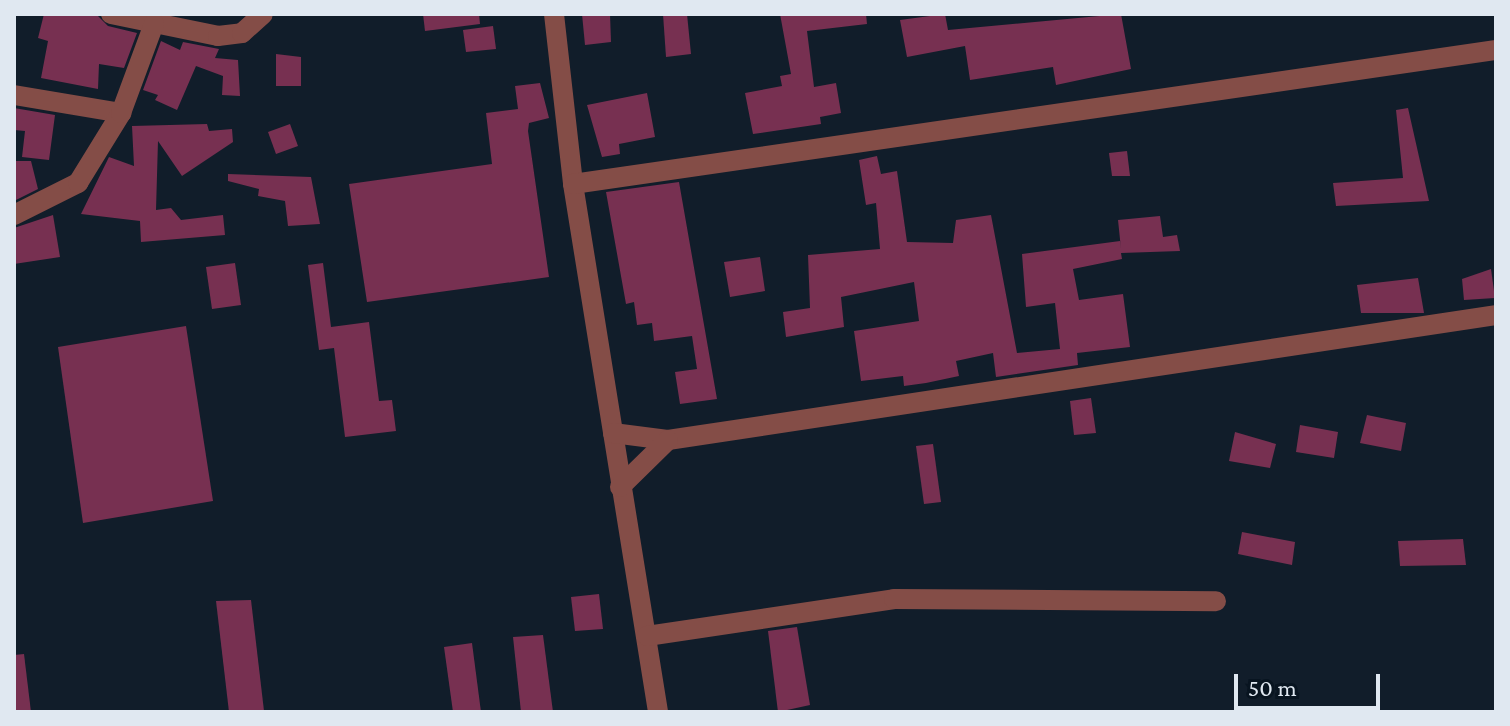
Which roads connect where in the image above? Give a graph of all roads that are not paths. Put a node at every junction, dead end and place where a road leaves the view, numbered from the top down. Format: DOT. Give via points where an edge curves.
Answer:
graph roads {
  1 [pos="111,14"];
  2 [pos="263,14"];
  3 [pos="554,14"];
  4 [pos="154,24"];
  5 [pos="1496,50"];
  6 [pos="14,95"];
  7 [pos="121,113"];
  8 [pos="573,184"];
  9 [pos="14,215"];
  10 [pos="1496,315"];
  11 [pos="613,433"];
  12 [pos="668,440"];
  13 [pos="620,487"];
  14 [pos="1216,601"];
  15 [pos="647,636"];
  16 [pos="658,712"];
  1 -- 4 [label="street"];
  2 -- 4 [label="street" via="242,33 218,36"];
  3 -- 8 [label="street"];
  4 -- 7 [label="street"];
  5 -- 8 [label="street"];
  6 -- 7 [label="street"];
  7 -- 9 [label="street" via="66,195"];
  8 -- 11 [label="street"];
  10 -- 12 [label="street"];
  11 -- 12 [label="street"];
  11 -- 13 [label="street"];
  12 -- 13 [label="street"];
  13 -- 15 [label="street"];
  14 -- 15 [label="street" via="894,599"];
  15 -- 16 [label="street"];
}
